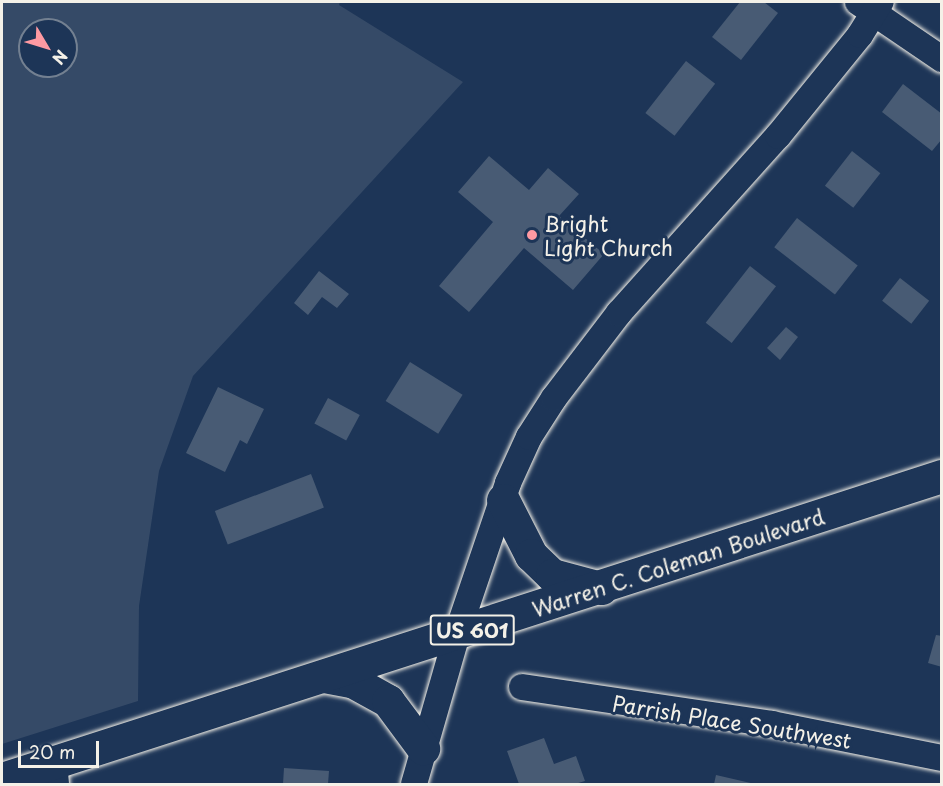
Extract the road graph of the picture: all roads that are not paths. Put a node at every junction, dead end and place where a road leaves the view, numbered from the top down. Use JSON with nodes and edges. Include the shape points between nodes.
{"nodes":[{"id":1,"x":871,"y":5,"type":"edge"},
{"id":2,"x":942,"y":58,"type":"edge"},
{"id":3,"x":942,"y":476,"type":"edge"},
{"id":4,"x":503,"y":500,"type":"junction"},
{"id":5,"x":600,"y":588,"type":"junction"},
{"id":6,"x":457,"y":634,"type":"junction"},
{"id":7,"x":324,"y":676,"type":"junction"},
{"id":8,"x":522,"y":687,"type":"dead end"},
{"id":9,"x":423,"y":748,"type":"junction"},
{"id":10,"x":942,"y":758,"type":"edge"},
{"id":11,"x":55,"y":773,"type":"edge"},
{"id":12,"x":2,"y":778,"type":"edge"},
{"id":13,"x":414,"y":784,"type":"edge"}],
"edges":[{"from":1,"to":2,"type":"street"},
{"from":1,"to":4,"type":"street","via":[[778,136],[619,313],[554,398],[529,438]]},
{"from":3,"to":5,"type":"main road","name":"Warren C. Coleman Boulevard","number":"US 601"},
{"from":4,"to":5,"type":"main road","via":[[531,555],[552,575]]},
{"from":4,"to":6,"type":"street"},
{"from":5,"to":6,"type":"main road","name":"Warren C. Coleman Boulevard","number":"US 601"},
{"from":6,"to":7,"type":"main road","name":"Warren C. Coleman Boulevard","number":"US 601"},
{"from":6,"to":9,"type":"street"},
{"from":7,"to":9,"type":"main road","via":[[354,682],[388,701]]},
{"from":7,"to":11,"type":"main road","name":"Warren C. Coleman Boulevard","number":"US 601"},
{"from":8,"to":10,"type":"street","name":"Parrish Place Southwest","via":[[772,724]]},
{"from":9,"to":13,"type":"street"},
{"from":11,"to":12,"type":"main road","name":"Warren C. Coleman Boulevard","number":"US 601"}]}
